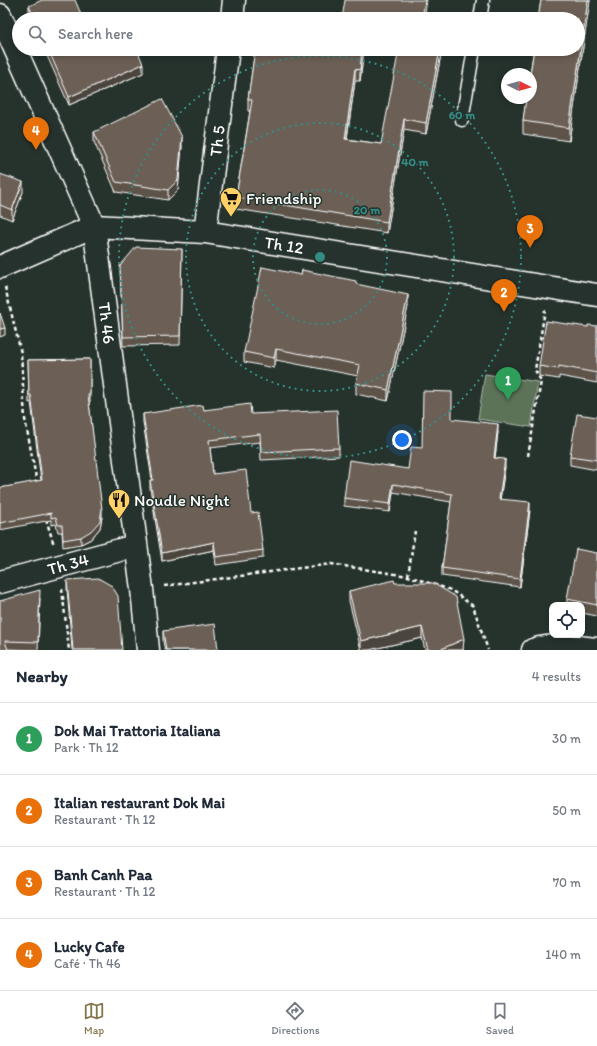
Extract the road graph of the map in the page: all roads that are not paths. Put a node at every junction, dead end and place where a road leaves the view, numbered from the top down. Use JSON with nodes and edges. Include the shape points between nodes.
{"nodes":[{"id":1,"x":234,"y":0,"type":"edge"},
{"id":2,"x":483,"y":0,"type":"edge"},
{"id":3,"x":233,"y":12,"type":"edge"},
{"id":4,"x":481,"y":12,"type":"edge"},
{"id":5,"x":0,"y":15,"type":"edge"},
{"id":6,"x":12,"y":42,"type":"edge"},
{"id":7,"x":18,"y":56,"type":"edge"},
{"id":8,"x":227,"y":56,"type":"edge"},
{"id":9,"x":473,"y":56,"type":"edge"},
{"id":10,"x":462,"y":120,"type":"dead end"},
{"id":11,"x":94,"y":226,"type":"junction"},
{"id":12,"x":205,"y":232,"type":"junction"},
{"id":13,"x":2,"y":276,"type":"edge"},
{"id":14,"x":597,"y":295,"type":"edge"},
{"id":15,"x":135,"y":546,"type":"junction"},
{"id":16,"x":0,"y":582,"type":"edge"},
{"id":17,"x":597,"y":649,"type":"edge"},
{"id":18,"x":148,"y":650,"type":"edge"},
{"id":19,"x":533,"y":650,"type":"edge"}],
"edges":[{"from":1,"to":3,"type":"street"},
{"from":2,"to":4,"type":"lane"},
{"from":5,"to":6,"type":"street","name":"Th 46"},
{"from":7,"to":11,"type":"street","name":"Th 46"},
{"from":8,"to":12,"type":"street","name":"Th 5"},
{"from":9,"to":10,"type":"lane"},
{"from":11,"to":12,"type":"street","name":"Th 12"},
{"from":11,"to":13,"type":"street","name":"Th 12"},
{"from":11,"to":15,"type":"street","name":"Th 46"},
{"from":12,"to":14,"type":"street","name":"Th 12"},
{"from":15,"to":16,"type":"street","name":"Th 34"},
{"from":15,"to":18,"type":"street","name":"Th 46"},
{"from":17,"to":19,"type":"street","via":[[573,646]]}]}
